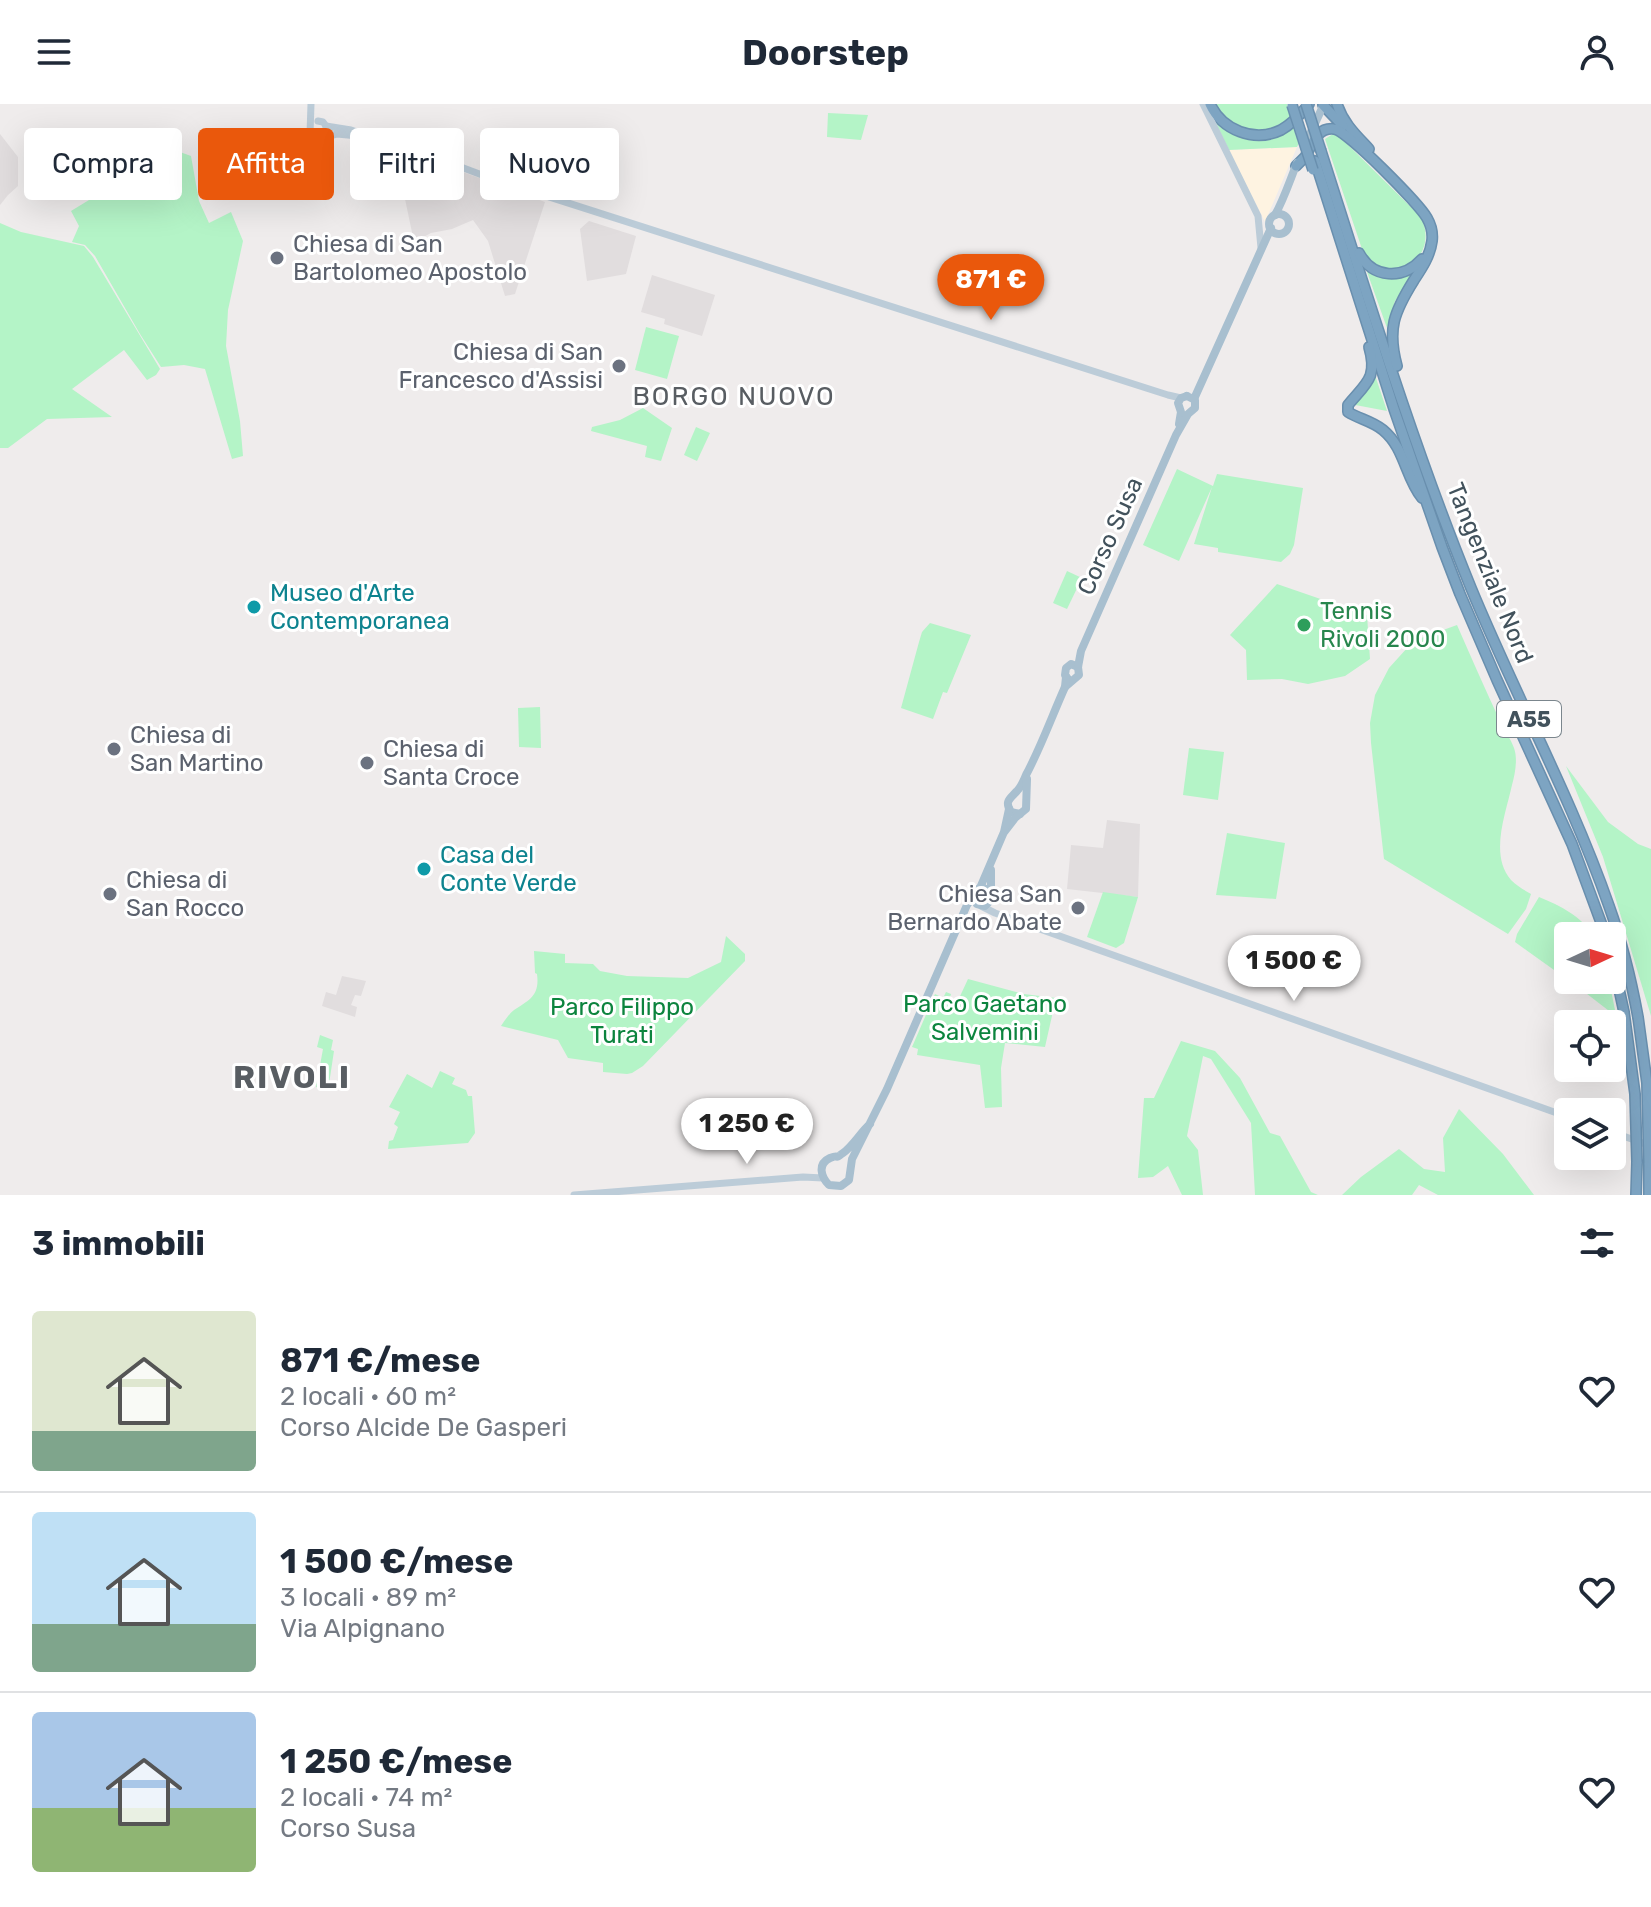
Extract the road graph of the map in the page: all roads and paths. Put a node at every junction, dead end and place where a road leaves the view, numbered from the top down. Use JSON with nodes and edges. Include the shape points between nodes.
{"nodes":[{"id":1,"x":312,"y":104,"type":"edge"},
{"id":2,"x":1203,"y":104,"type":"edge"},
{"id":3,"x":1210,"y":104,"type":"edge"},
{"id":4,"x":1293,"y":104,"type":"edge"},
{"id":5,"x":1308,"y":104,"type":"edge"},
{"id":6,"x":1324,"y":104,"type":"edge"},
{"id":7,"x":1337,"y":104,"type":"edge"},
{"id":8,"x":314,"y":123,"type":"junction"},
{"id":9,"x":326,"y":126,"type":"joint"},
{"id":10,"x":311,"y":128,"type":"edge"},
{"id":11,"x":350,"y":130,"type":"edge"},
{"id":12,"x":1369,"y":157,"type":"junction"},
{"id":13,"x":1296,"y":166,"type":"junction"},
{"id":14,"x":464,"y":168,"type":"edge"},
{"id":15,"x":1398,"y":186,"type":"junction"},
{"id":16,"x":1336,"y":198,"type":"junction"},
{"id":17,"x":1280,"y":215,"type":"junction"},
{"id":18,"x":1274,"y":231,"type":"junction"},
{"id":19,"x":1264,"y":244,"type":"junction"},
{"id":20,"x":1428,"y":254,"type":"junction"},
{"id":21,"x":1351,"y":278,"type":"junction"},
{"id":22,"x":1185,"y":404,"type":"junction"},
{"id":23,"x":1402,"y":408,"type":"junction"},
{"id":24,"x":1426,"y":504,"type":"junction"},
{"id":25,"x":1028,"y":772,"type":"junction"},
{"id":26,"x":1015,"y":794,"type":"junction"},
{"id":27,"x":1025,"y":797,"type":"junction"},
{"id":28,"x":1009,"y":809,"type":"junction"},
{"id":29,"x":1020,"y":814,"type":"junction"},
{"id":30,"x":1004,"y":832,"type":"junction"},
{"id":31,"x":991,"y":865,"type":"junction"},
{"id":32,"x":980,"y":888,"type":"junction"},
{"id":33,"x":990,"y":894,"type":"junction"},
{"id":34,"x":977,"y":903,"type":"junction"},
{"id":35,"x":1009,"y":917,"type":"junction"},
{"id":36,"x":1601,"y":922,"type":"edge"},
{"id":37,"x":1620,"y":994,"type":"edge"},
{"id":38,"x":1554,"y":1112,"type":"edge"},
{"id":39,"x":870,"y":1124,"type":"junction"},
{"id":40,"x":1626,"y":1137,"type":"edge"},
{"id":41,"x":1651,"y":1146,"type":"edge"},
{"id":42,"x":838,"y":1157,"type":"junction"},
{"id":43,"x":1649,"y":1163,"type":"edge"},
{"id":44,"x":850,"y":1166,"type":"junction"},
{"id":45,"x":822,"y":1173,"type":"junction"},
{"id":46,"x":832,"y":1191,"type":"edge"},
{"id":47,"x":574,"y":1195,"type":"edge"},
{"id":48,"x":1636,"y":1195,"type":"edge"},
{"id":49,"x":1649,"y":1195,"type":"edge"}],
"edges":[{"from":1,"to":8,"type":"street"},
{"from":2,"to":19,"type":"street","via":[[1258,216]]},
{"from":3,"to":5,"type":"highway","via":[[1224,123],[1256,135],[1281,129]]},
{"from":4,"to":21,"type":"highway","name":"Tangenziale Nord","number":"A55","bridge":true},
{"from":5,"to":16,"type":"highway","name":"Tangenziale Nord","number":"A55","bridge":true},
{"from":6,"to":12,"type":"highway"},
{"from":6,"to":13,"type":"main road"},
{"from":7,"to":15,"type":"highway","via":[[1351,130]]},
{"from":8,"to":9,"type":"street"},
{"from":8,"to":10,"type":"street"},
{"from":9,"to":11,"type":"street"},
{"from":12,"to":13,"type":"highway","via":[[1333,129],[1315,137]]},
{"from":12,"to":15,"type":"highway"},
{"from":13,"to":17,"type":"main road"},
{"from":14,"to":22,"type":"street"},
{"from":15,"to":20,"type":"highway","via":[[1429,222]]},
{"from":16,"to":20,"type":"highway","via":[[1358,252],[1373,270],[1404,272]]},
{"from":16,"to":23,"type":"highway","name":"Tangenziale Nord","number":"A55"},
{"from":17,"to":18,"type":"main road","via":[[1271,219]]},
{"from":17,"to":18,"type":"main road","via":[[1288,220],[1288,228]]},
{"from":18,"to":19,"type":"main road","name":"Corso Susa"},
{"from":19,"to":22,"type":"main road","name":"Corso Susa","via":[[1204,376]]},
{"from":20,"to":23,"type":"highway","via":[[1397,308],[1392,329]]},
{"from":21,"to":23,"type":"highway","name":"Tangenziale Nord","number":"A55"},
{"from":21,"to":24,"type":"highway","via":[[1371,368],[1368,383],[1348,412],[1390,437]]},
{"from":22,"to":25,"type":"main road","name":"Corso Susa","via":[[1074,666],[1079,675],[1069,678]]},
{"from":23,"to":24,"type":"highway","name":"Tangenziale Nord","number":"A55","via":[[1399,422]]},
{"from":23,"to":43,"type":"highway","name":"Tangenziale Nord","number":"A55","bridge":true,"via":[[1471,588],[1596,869],[1624,951],[1647,1083]]},
{"from":24,"to":36,"type":"highway","name":"Tangenziale Nord","number":"A55"},
{"from":25,"to":26,"type":"main road"},
{"from":25,"to":27,"type":"main road"},
{"from":26,"to":27,"type":"main road"},
{"from":26,"to":28,"type":"main road","via":[[1009,798]]},
{"from":27,"to":29,"type":"main road","via":[[1027,806]]},
{"from":28,"to":29,"type":"main road"},
{"from":28,"to":30,"type":"main road"},
{"from":29,"to":30,"type":"main road"},
{"from":30,"to":31,"type":"main road"},
{"from":31,"to":32,"type":"main road"},
{"from":31,"to":33,"type":"main road"},
{"from":32,"to":33,"type":"main road"},
{"from":32,"to":34,"type":"main road","via":[[974,892]]},
{"from":33,"to":34,"type":"main road","via":[[988,904]]},
{"from":33,"to":35,"type":"street"},
{"from":34,"to":35,"type":"street"},
{"from":34,"to":39,"type":"main road","via":[[967,905]]},
{"from":35,"to":38,"type":"street"},
{"from":37,"to":48,"type":"highway","bridge":true,"via":[[1635,1094]]},
{"from":39,"to":42,"type":"main road"},
{"from":39,"to":44,"type":"main road"},
{"from":40,"to":41,"type":"street"},
{"from":42,"to":44,"type":"main road"},
{"from":42,"to":45,"type":"main road","via":[[827,1160]]},
{"from":43,"to":49,"type":"highway","name":"Tangenziale Nord","number":"A55"},
{"from":44,"to":46,"type":"main road","via":[[849,1180]]},
{"from":45,"to":46,"type":"main road"},
{"from":45,"to":47,"type":"street"}]}
